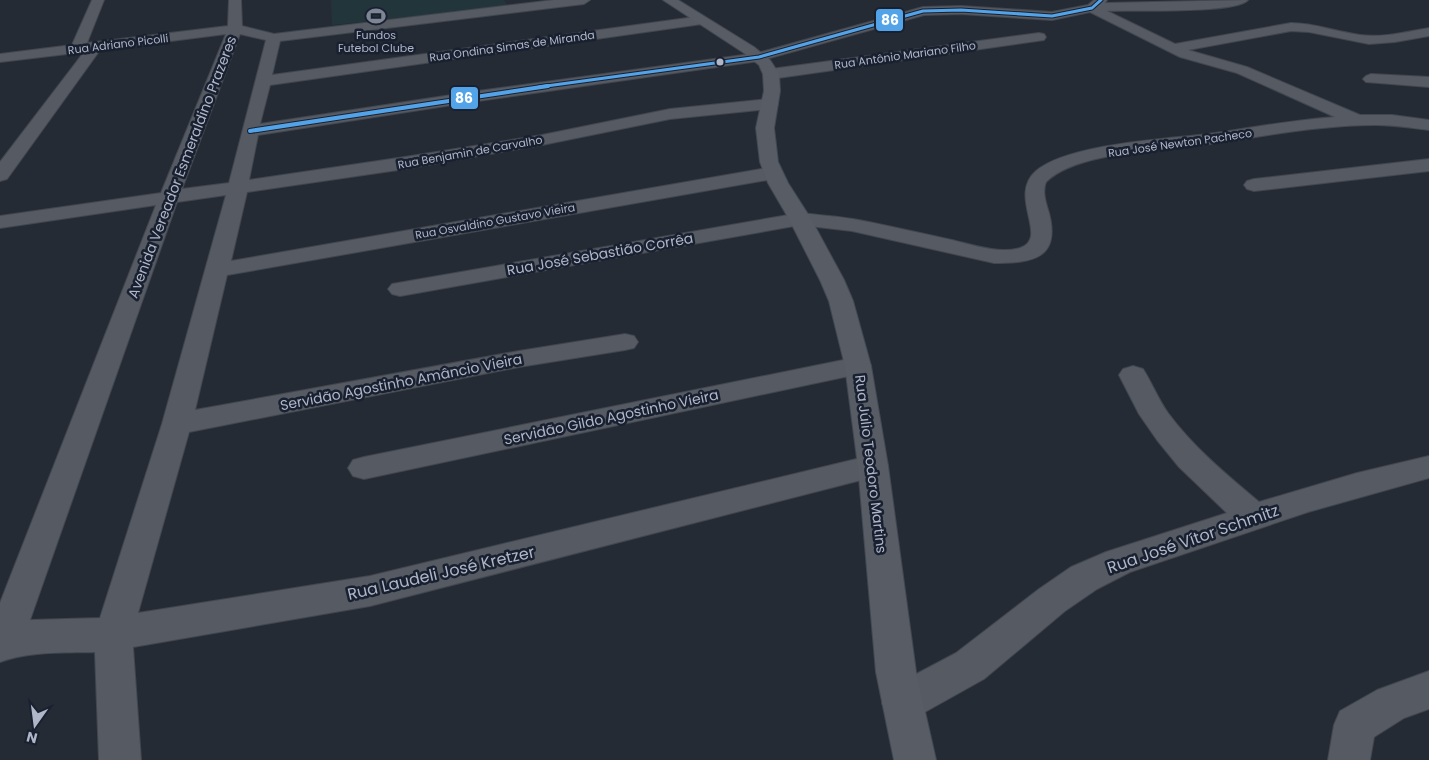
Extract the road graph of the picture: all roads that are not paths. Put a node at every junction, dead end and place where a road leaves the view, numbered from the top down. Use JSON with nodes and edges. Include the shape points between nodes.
{"nodes":[{"id":1,"x":98,"y":0,"type":"edge"},
{"id":2,"x":235,"y":0,"type":"edge"},
{"id":3,"x":584,"y":0,"type":"edge"},
{"id":4,"x":670,"y":0,"type":"edge"},
{"id":5,"x":1242,"y":0,"type":"edge"},
{"id":6,"x":1097,"y":4,"type":"edge"},
{"id":7,"x":702,"y":20,"type":"junction"},
{"id":8,"x":236,"y":29,"type":"junction"},
{"id":9,"x":1429,"y":32,"type":"edge"},
{"id":10,"x":1039,"y":36,"type":"dead end"},
{"id":11,"x":274,"y":38,"type":"junction"},
{"id":12,"x":96,"y":46,"type":"junction"},
{"id":13,"x":77,"y":48,"type":"junction"},
{"id":14,"x":1173,"y":48,"type":"junction"},
{"id":15,"x":456,"y":54,"type":"junction"},
{"id":16,"x":0,"y":58,"type":"edge"},
{"id":17,"x":765,"y":66,"type":"junction"},
{"id":18,"x":1371,"y":79,"type":"dead end"},
{"id":19,"x":263,"y":81,"type":"junction"},
{"id":20,"x":1429,"y":82,"type":"edge"},
{"id":21,"x":478,"y":96,"type":"junction"},
{"id":22,"x":770,"y":104,"type":"junction"},
{"id":23,"x":1358,"y":120,"type":"junction"},
{"id":24,"x":1408,"y":122,"type":"junction"},
{"id":25,"x":1429,"y":125,"type":"edge"},
{"id":26,"x":250,"y":131,"type":"junction"},
{"id":27,"x":1429,"y":132,"type":"edge"},
{"id":28,"x":1429,"y":165,"type":"edge"},
{"id":29,"x":773,"y":173,"type":"junction"},
{"id":30,"x":0,"y":175,"type":"edge"},
{"id":31,"x":1254,"y":185,"type":"dead end"},
{"id":32,"x":237,"y":189,"type":"junction"},
{"id":33,"x":169,"y":199,"type":"junction"},
{"id":34,"x":800,"y":219,"type":"junction"},
{"id":35,"x":0,"y":222,"type":"edge"},
{"id":36,"x":217,"y":270,"type":"junction"},
{"id":37,"x":400,"y":289,"type":"dead end"},
{"id":38,"x":625,"y":342,"type":"dead end"},
{"id":39,"x":858,"y":366,"type":"junction"},
{"id":40,"x":1133,"y":375,"type":"dead end"},
{"id":41,"x":177,"y":424,"type":"junction"},
{"id":42,"x":873,"y":466,"type":"junction"},
{"id":43,"x":1429,"y":467,"type":"edge"},
{"id":44,"x":364,"y":468,"type":"dead end"},
{"id":45,"x":1254,"y":517,"type":"junction"},
{"id":46,"x":113,"y":634,"type":"junction"},
{"id":47,"x":0,"y":642,"type":"edge"},
{"id":48,"x":1429,"y":690,"type":"edge"},
{"id":49,"x":902,"y":703,"type":"junction"},
{"id":50,"x":120,"y":760,"type":"edge"},
{"id":51,"x":915,"y":760,"type":"edge"},
{"id":52,"x":1349,"y":760,"type":"edge"}],
"edges":[{"from":1,"to":13,"type":"street"},
{"from":2,"to":8,"type":"street"},
{"from":3,"to":11,"type":"street"},
{"from":4,"to":7,"type":"main road"},
{"from":5,"to":6,"type":"street","via":[[1204,6]]},
{"from":6,"to":14,"type":"street"},
{"from":6,"to":17,"type":"street","via":[[1052,16],[923,11]]},
{"from":7,"to":15,"type":"street","name":"Rua Ondina Simas de Miranda"},
{"from":7,"to":17,"type":"main road","via":[[750,50]]},
{"from":8,"to":11,"type":"street","name":"Avenida Vereador Esmeraldino Prazeres"},
{"from":8,"to":12,"type":"street","name":"Rua Adriano Picolli"},
{"from":8,"to":33,"type":"street","name":"Avenida Vereador Esmeraldino Prazeres"},
{"from":9,"to":14,"type":"street","via":[[1368,40],[1291,27]]},
{"from":10,"to":17,"type":"street","name":"Rua Antônio Mariano Filho"},
{"from":11,"to":19,"type":"street"},
{"from":12,"to":13,"type":"street","name":"Rua Adriano Picolli"},
{"from":12,"to":30,"type":"street"},
{"from":13,"to":16,"type":"street","name":"Rua Adriano Picolli"},
{"from":14,"to":23,"type":"street","via":[[1242,70]]},
{"from":15,"to":19,"type":"street","name":"Rua Ondina Simas de Miranda"},
{"from":15,"to":21,"type":"street"},
{"from":17,"to":21,"type":"street"},
{"from":17,"to":22,"type":"main road","name":"Rua Júlio Teodoro Martins","via":[[772,91]]},
{"from":18,"to":20,"type":"street"},
{"from":19,"to":26,"type":"street"},
{"from":21,"to":26,"type":"street"},
{"from":22,"to":29,"type":"main road","name":"Rua Júlio Teodoro Martins","via":[[765,128]]},
{"from":22,"to":32,"type":"street","name":"Rua Benjamin de Carvalho","via":[[670,114],[507,146]]},
{"from":23,"to":24,"type":"street","name":"Rua José Newton Pacheco"},
{"from":23,"to":34,"type":"street","name":"Rua José Newton Pacheco","via":[[1128,148],[1058,166],[1040,177],[1035,185],[1042,235],[1040,243],[1035,249],[1008,256],[994,256],[852,225]]},
{"from":24,"to":25,"type":"street","name":"Rua José Newton Pacheco"},
{"from":24,"to":27,"type":"street"},
{"from":26,"to":32,"type":"street"},
{"from":28,"to":31,"type":"street"},
{"from":29,"to":34,"type":"main road","name":"Rua Júlio Teodoro Martins"},
{"from":29,"to":36,"type":"street","name":"Rua Osvaldino Gustavo Vieira"},
{"from":32,"to":33,"type":"street","name":"Rua Benjamin de Carvalho"},
{"from":32,"to":36,"type":"street"},
{"from":33,"to":35,"type":"street","name":"Rua Benjamin de Carvalho"},
{"from":33,"to":47,"type":"street","name":"Avenida Vereador Esmeraldino Prazeres","via":[[15,612]]},
{"from":34,"to":37,"type":"street","name":"Rua José Sebastião Corrêa"},
{"from":34,"to":39,"type":"main road","name":"Rua Júlio Teodoro Martins","via":[[841,301]]},
{"from":36,"to":41,"type":"street"},
{"from":38,"to":41,"type":"street","name":"Servidão Agostinho Amâncio Vieira"},
{"from":39,"to":42,"type":"main road","name":"Rua Júlio Teodoro Martins"},
{"from":39,"to":44,"type":"street","name":"Servidão Gildo Agostinho Vieira"},
{"from":40,"to":45,"type":"street","via":[[1169,435]]},
{"from":41,"to":46,"type":"street"},
{"from":42,"to":46,"type":"street","name":"Rua Laudeli José Kretzer","via":[[370,591]]},
{"from":42,"to":49,"type":"main road","name":"Rua Júlio Teodoro Martins"},
{"from":43,"to":45,"type":"street","name":"Rua José Vítor Schmitz"},
{"from":45,"to":49,"type":"street","name":"Rua José Vítor Schmitz","via":[[1144,553],[1084,578],[970,666]]},
{"from":46,"to":47,"type":"street","name":"Rua Laudeli José Kretzer","via":[[33,637]]},
{"from":46,"to":50,"type":"street"},
{"from":48,"to":52,"type":"street","via":[[1391,704],[1355,725]]},
{"from":49,"to":51,"type":"main road","name":"Rua Júlio Teodoro Martins"}]}
